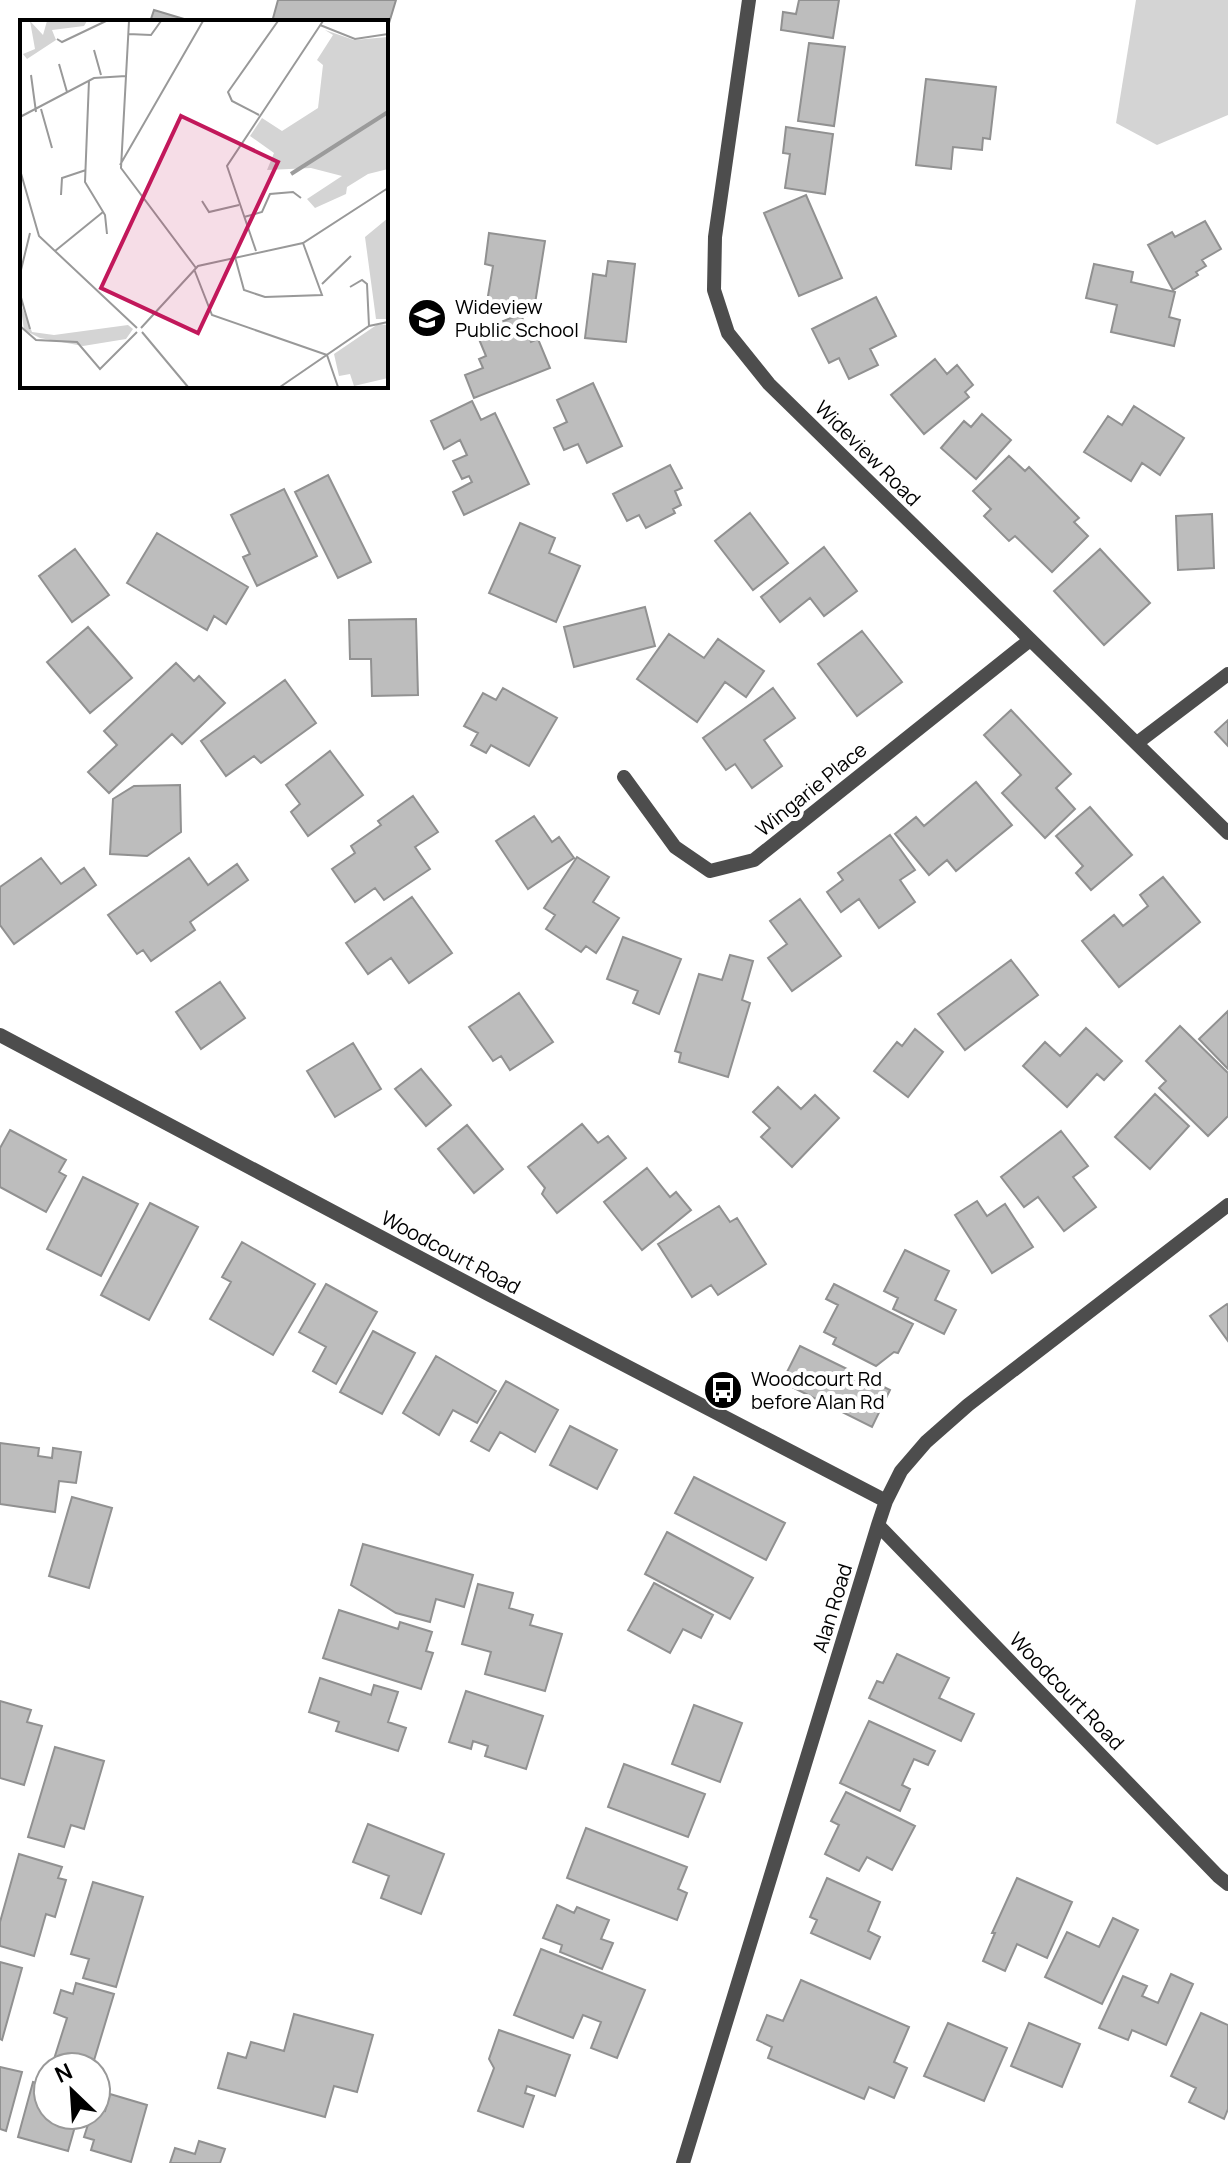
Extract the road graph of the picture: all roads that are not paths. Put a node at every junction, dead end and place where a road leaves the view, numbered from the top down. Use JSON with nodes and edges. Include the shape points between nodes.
{"nodes":[{"id":1,"x":749,"y":0,"type":"edge"},
{"id":2,"x":1030,"y":640,"type":"junction"},
{"id":3,"x":1228,"y":674,"type":"edge"},
{"id":4,"x":1137,"y":743,"type":"junction"},
{"id":5,"x":624,"y":777,"type":"dead end"},
{"id":6,"x":1228,"y":833,"type":"edge"},
{"id":7,"x":0,"y":1035,"type":"edge"},
{"id":8,"x":1228,"y":1205,"type":"edge"},
{"id":9,"x":886,"y":1501,"type":"junction"},
{"id":10,"x":878,"y":1525,"type":"junction"},
{"id":11,"x":1228,"y":1884,"type":"edge"},
{"id":12,"x":683,"y":2163,"type":"edge"}],
"edges":[{"from":1,"to":2,"type":"street","name":"Wideview Road","via":[[715,237],[714,290],[728,333],[769,384]]},
{"from":2,"to":4,"type":"street","name":"Wideview Road"},
{"from":2,"to":5,"type":"street","name":"Wingarie Place","via":[[754,860],[710,871],[675,847]]},
{"from":3,"to":4,"type":"street"},
{"from":4,"to":6,"type":"street","name":"Wideview Road"},
{"from":7,"to":9,"type":"street","name":"Woodcourt Road"},
{"from":8,"to":9,"type":"street","name":"Alan Road","via":[[968,1405],[909,1461]]},
{"from":9,"to":10,"type":"street","name":"Alan Road"},
{"from":10,"to":11,"type":"street","name":"Woodcourt Road"},
{"from":10,"to":12,"type":"street","name":"Alan Road"}]}
